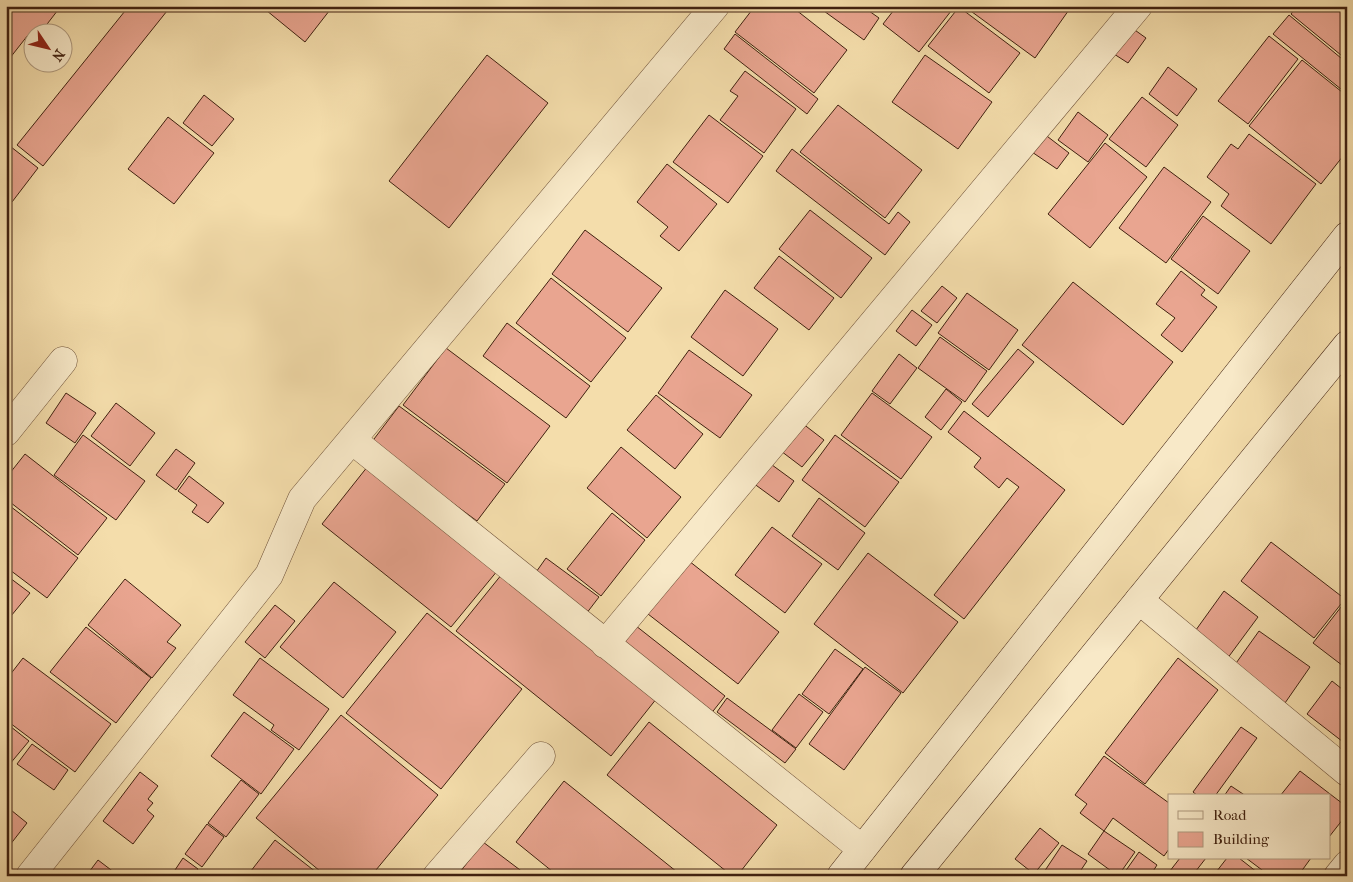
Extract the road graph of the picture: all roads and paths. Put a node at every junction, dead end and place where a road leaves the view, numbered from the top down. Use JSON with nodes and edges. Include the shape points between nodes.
{"nodes":[{"id":1,"x":714,"y":6,"type":"edge"},
{"id":2,"x":1138,"y":6,"type":"edge"},
{"id":3,"x":1347,"y":236,"type":"edge"},
{"id":4,"x":1347,"y":345,"type":"edge"},
{"id":5,"x":63,"y":361,"type":"dead end"},
{"id":6,"x":6,"y":432,"type":"edge"},
{"id":7,"x":352,"y":440,"type":"junction"},
{"id":8,"x":1139,"y":600,"type":"junction"},
{"id":9,"x":605,"y":644,"type":"junction"},
{"id":10,"x":541,"y":756,"type":"dead end"},
{"id":11,"x":1347,"y":772,"type":"edge"},
{"id":12,"x":862,"y":849,"type":"junction"},
{"id":13,"x":1347,"y":865,"type":"edge"},
{"id":14,"x":30,"y":876,"type":"edge"},
{"id":15,"x":437,"y":876,"type":"edge"},
{"id":16,"x":840,"y":876,"type":"edge"},
{"id":17,"x":914,"y":876,"type":"edge"},
{"id":18,"x":1338,"y":876,"type":"edge"}],
"edges":[{"from":1,"to":7,"type":"street"},
{"from":2,"to":9,"type":"street"},
{"from":3,"to":12,"type":"street"},
{"from":4,"to":8,"type":"street"},
{"from":5,"to":6,"type":"street"},
{"from":7,"to":9,"type":"street"},
{"from":7,"to":14,"type":"street","via":[[302,499],[270,574]]},
{"from":8,"to":11,"type":"street"},
{"from":8,"to":17,"type":"street"},
{"from":9,"to":12,"type":"street"},
{"from":10,"to":15,"type":"street"},
{"from":12,"to":16,"type":"street"},
{"from":13,"to":18,"type":"street"}]}
